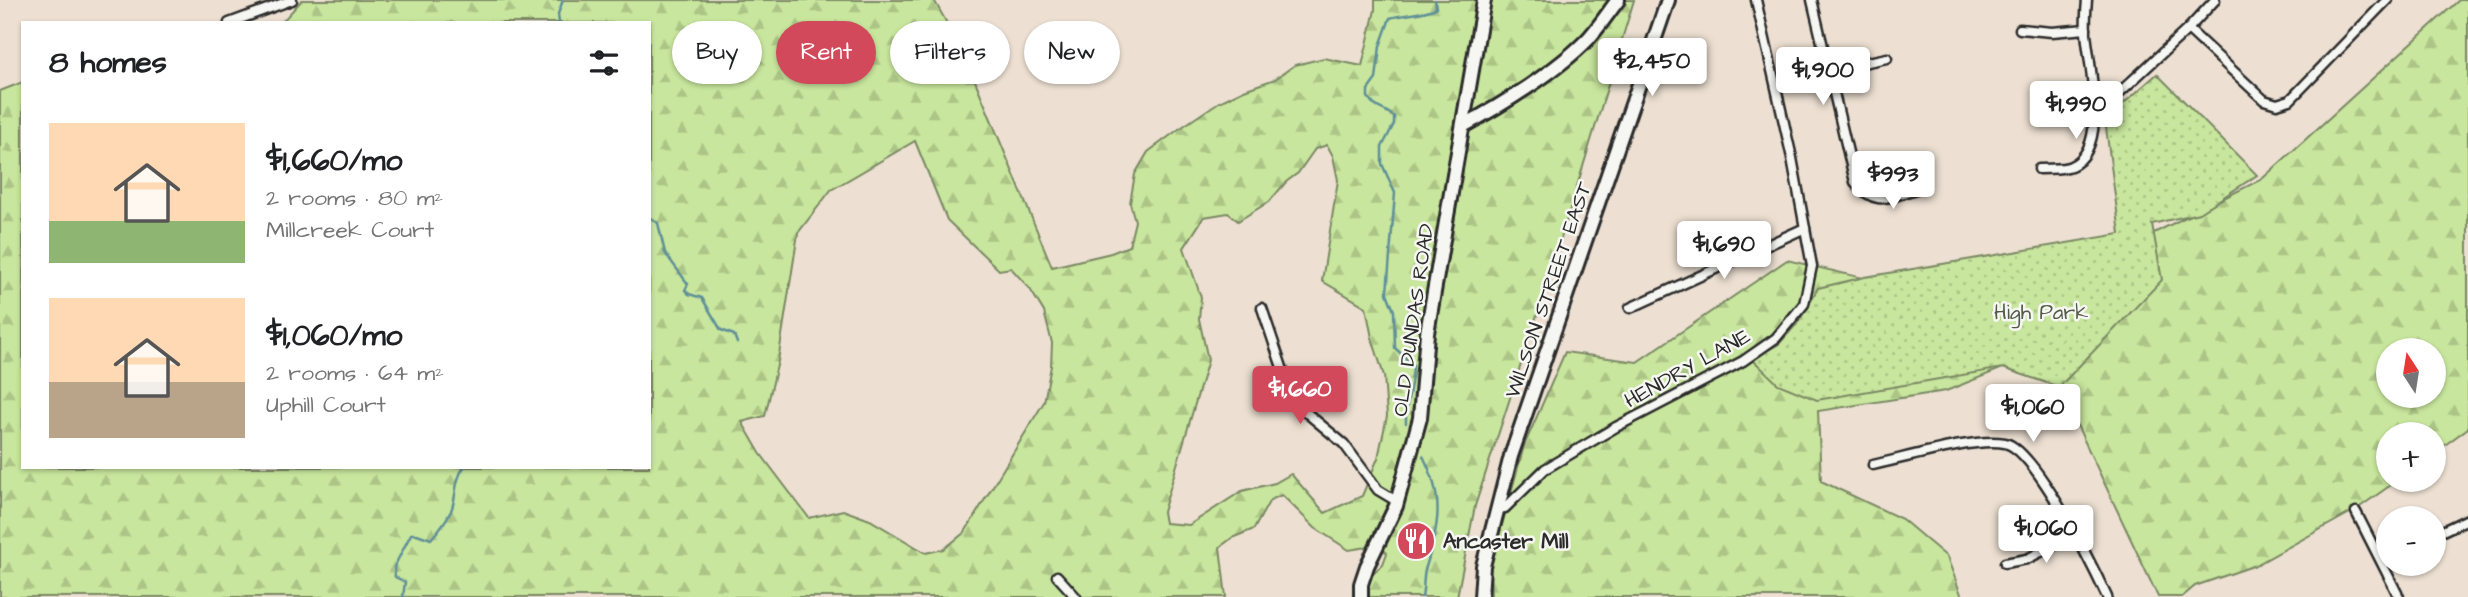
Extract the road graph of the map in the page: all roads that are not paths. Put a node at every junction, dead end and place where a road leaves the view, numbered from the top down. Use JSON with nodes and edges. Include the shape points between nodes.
{"nodes":[{"id":1,"x":292,"y":0,"type":"edge"},
{"id":2,"x":1485,"y":0,"type":"edge"},
{"id":3,"x":1618,"y":0,"type":"edge"},
{"id":4,"x":1668,"y":0,"type":"edge"},
{"id":5,"x":1756,"y":0,"type":"edge"},
{"id":6,"x":1812,"y":0,"type":"edge"},
{"id":7,"x":2087,"y":0,"type":"edge"},
{"id":8,"x":2215,"y":0,"type":"edge"},
{"id":9,"x":2387,"y":0,"type":"edge"},
{"id":10,"x":234,"y":21,"type":"edge"},
{"id":11,"x":2020,"y":29,"type":"dead end"},
{"id":12,"x":2188,"y":29,"type":"junction"},
{"id":13,"x":2086,"y":30,"type":"junction"},
{"id":14,"x":1887,"y":58,"type":"dead end"},
{"id":15,"x":1829,"y":70,"type":"junction"},
{"id":16,"x":2094,"y":97,"type":"junction"},
{"id":17,"x":1463,"y":126,"type":"junction"},
{"id":18,"x":2039,"y":169,"type":"dead end"},
{"id":19,"x":1916,"y":188,"type":"dead end"},
{"id":20,"x":1805,"y":228,"type":"junction"},
{"id":21,"x":1262,"y":308,"type":"dead end"},
{"id":22,"x":1630,"y":308,"type":"dead end"},
{"id":23,"x":1873,"y":465,"type":"dead end"},
{"id":24,"x":1398,"y":502,"type":"junction"},
{"id":25,"x":1496,"y":509,"type":"junction"},
{"id":26,"x":2356,"y":512,"type":"dead end"},
{"id":27,"x":2468,"y":519,"type":"edge"},
{"id":28,"x":2446,"y":529,"type":"edge"},
{"id":29,"x":2076,"y":534,"type":"junction"},
{"id":30,"x":2376,"y":545,"type":"edge"},
{"id":31,"x":2005,"y":563,"type":"dead end"},
{"id":32,"x":1057,"y":576,"type":"dead end"},
{"id":33,"x":2391,"y":576,"type":"edge"},
{"id":34,"x":1076,"y":597,"type":"edge"},
{"id":35,"x":1361,"y":597,"type":"edge"},
{"id":36,"x":1481,"y":597,"type":"edge"},
{"id":37,"x":2107,"y":597,"type":"edge"},
{"id":38,"x":2399,"y":597,"type":"edge"}],
"edges":[{"from":1,"to":10,"type":"street"},
{"from":2,"to":17,"type":"street","name":"OLD DUNDAS ROAD"},
{"from":3,"to":17,"type":"street","via":[[1587,39],[1550,71]]},
{"from":4,"to":25,"type":"street","name":"WILSON STREET EAST"},
{"from":5,"to":20,"type":"street","name":"HENDRY LANE"},
{"from":6,"to":15,"type":"street"},
{"from":7,"to":13,"type":"street"},
{"from":8,"to":12,"type":"street"},
{"from":9,"to":12,"type":"street","via":[[2290,100],[2277,104],[2264,100]]},
{"from":11,"to":13,"type":"street"},
{"from":12,"to":16,"type":"street","via":[[2120,92]]},
{"from":13,"to":16,"type":"street"},
{"from":14,"to":15,"type":"street"},
{"from":15,"to":19,"type":"street","via":[[1855,182],[1868,197],[1889,197]]},
{"from":16,"to":18,"type":"street","via":[[2094,124],[2084,156],[2071,167]]},
{"from":17,"to":24,"type":"street","name":"OLD DUNDAS ROAD","via":[[1427,333],[1420,418]]},
{"from":20,"to":22,"type":"street"},
{"from":20,"to":25,"type":"street","name":"HENDRY LANE","via":[[1812,266],[1809,288],[1804,304],[1776,338],[1545,469],[1505,508]]},
{"from":21,"to":24,"type":"street","via":[[1292,397],[1344,444],[1378,490]]},
{"from":23,"to":29,"type":"street","via":[[1984,442],[2007,443],[2024,456]]},
{"from":24,"to":35,"type":"street","name":"OLD DUNDAS ROAD","via":[[1367,566]]},
{"from":25,"to":36,"type":"street","name":"WILSON STREET EAST"},
{"from":26,"to":30,"type":"street"},
{"from":27,"to":28,"type":"street"},
{"from":29,"to":31,"type":"street","via":[[2027,559]]},
{"from":29,"to":37,"type":"street"},
{"from":32,"to":34,"type":"street"},
{"from":33,"to":38,"type":"street"}]}
